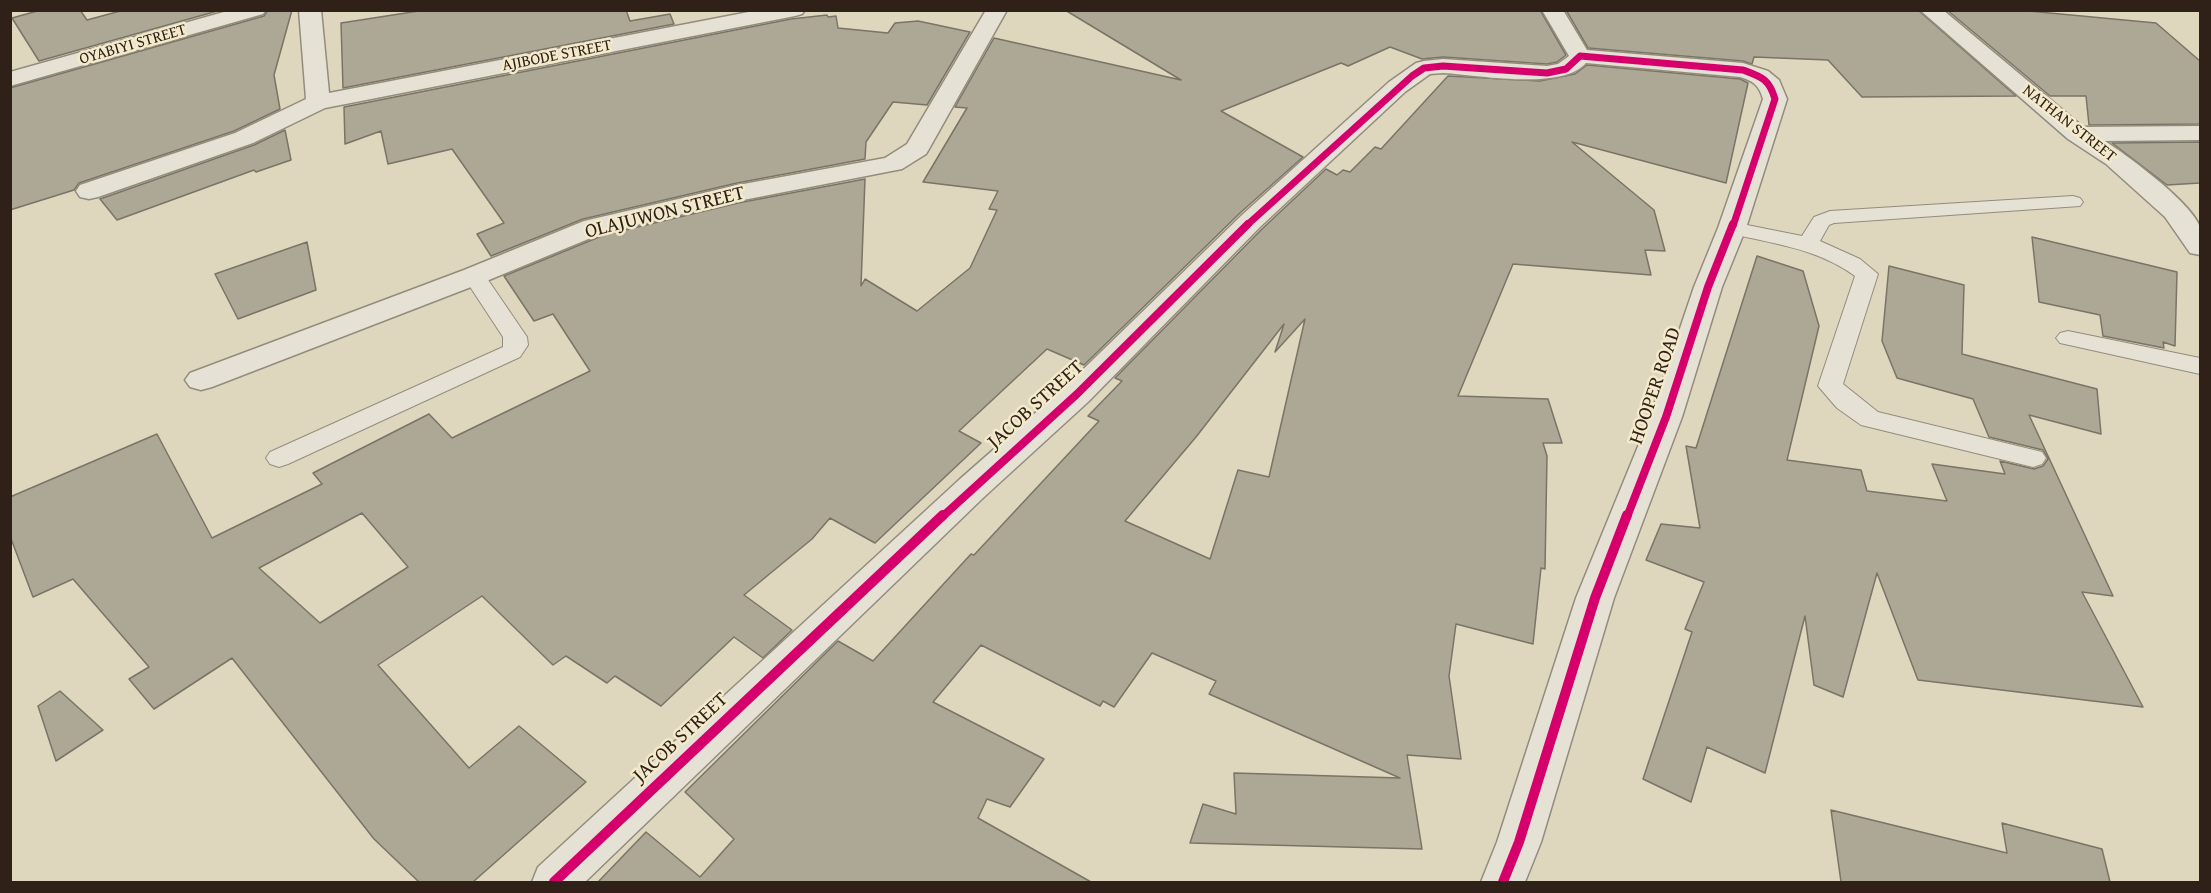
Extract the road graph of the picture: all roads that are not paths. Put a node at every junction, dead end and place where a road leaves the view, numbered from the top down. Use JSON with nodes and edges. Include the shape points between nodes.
{"nodes":[{"id":1,"x":256,"y":10,"type":"edge"},
{"id":2,"x":310,"y":10,"type":"edge"},
{"id":3,"x":795,"y":10,"type":"edge"},
{"id":4,"x":997,"y":10,"type":"edge"},
{"id":5,"x":1552,"y":10,"type":"edge"},
{"id":6,"x":1929,"y":10,"type":"edge"},
{"id":7,"x":1580,"y":56,"type":"junction"},
{"id":8,"x":10,"y":79,"type":"edge"},
{"id":9,"x":318,"y":102,"type":"junction"},
{"id":10,"x":2200,"y":133,"type":"edge"},
{"id":11,"x":2078,"y":134,"type":"junction"},
{"id":12,"x":89,"y":191,"type":"dead end"},
{"id":13,"x":2073,"y":202,"type":"dead end"},
{"id":14,"x":1732,"y":228,"type":"junction"},
{"id":15,"x":1808,"y":243,"type":"junction"},
{"id":16,"x":2200,"y":247,"type":"edge"},
{"id":17,"x":474,"y":276,"type":"junction"},
{"id":18,"x":2068,"y":338,"type":"dead end"},
{"id":19,"x":2200,"y":366,"type":"edge"},
{"id":20,"x":201,"y":380,"type":"dead end"},
{"id":21,"x":279,"y":458,"type":"dead end"},
{"id":22,"x":2033,"y":458,"type":"dead end"},
{"id":23,"x":554,"y":882,"type":"edge"},
{"id":24,"x":1503,"y":882,"type":"edge"}],
"edges":[{"from":1,"to":8,"type":"street","name":"OYABIYI STREET"},
{"from":2,"to":9,"type":"street"},
{"from":3,"to":9,"type":"street","name":"AJIBODE STREET"},
{"from":4,"to":17,"type":"street","name":"OLAJUWON STREET","via":[[917,149],[893,164],[738,193],[594,227]]},
{"from":5,"to":7,"type":"street"},
{"from":6,"to":11,"type":"street","name":"NATHAN STREET"},
{"from":7,"to":14,"type":"street","name":"HOOPER ROAD","via":[[1743,70],[1760,76],[1770,85],[1775,99]]},
{"from":7,"to":23,"type":"street","name":"JACOB STREET","via":[[1563,71],[1547,73],[1424,68],[1397,87],[1251,221],[1077,394],[963,496]]},
{"from":9,"to":12,"type":"street","name":"AJIBODE STREET","via":[[244,138]]},
{"from":10,"to":11,"type":"street"},
{"from":11,"to":16,"type":"street","name":"NATHAN STREET","via":[[2115,159],[2175,211]]},
{"from":13,"to":15,"type":"lane","via":[[1830,217],[1821,221]]},
{"from":14,"to":15,"type":"lane"},
{"from":14,"to":24,"type":"street","name":"HOOPER ROAD","via":[[1708,287],[1666,417],[1595,598]]},
{"from":15,"to":22,"type":"lane","via":[[1853,263],[1867,274],[1830,386],[1846,402],[1870,419]]},
{"from":17,"to":20,"type":"street","name":"OLAJUWON STREET"},
{"from":17,"to":21,"type":"lane","via":[[515,337],[512,352]]},
{"from":18,"to":19,"type":"lane"}]}
